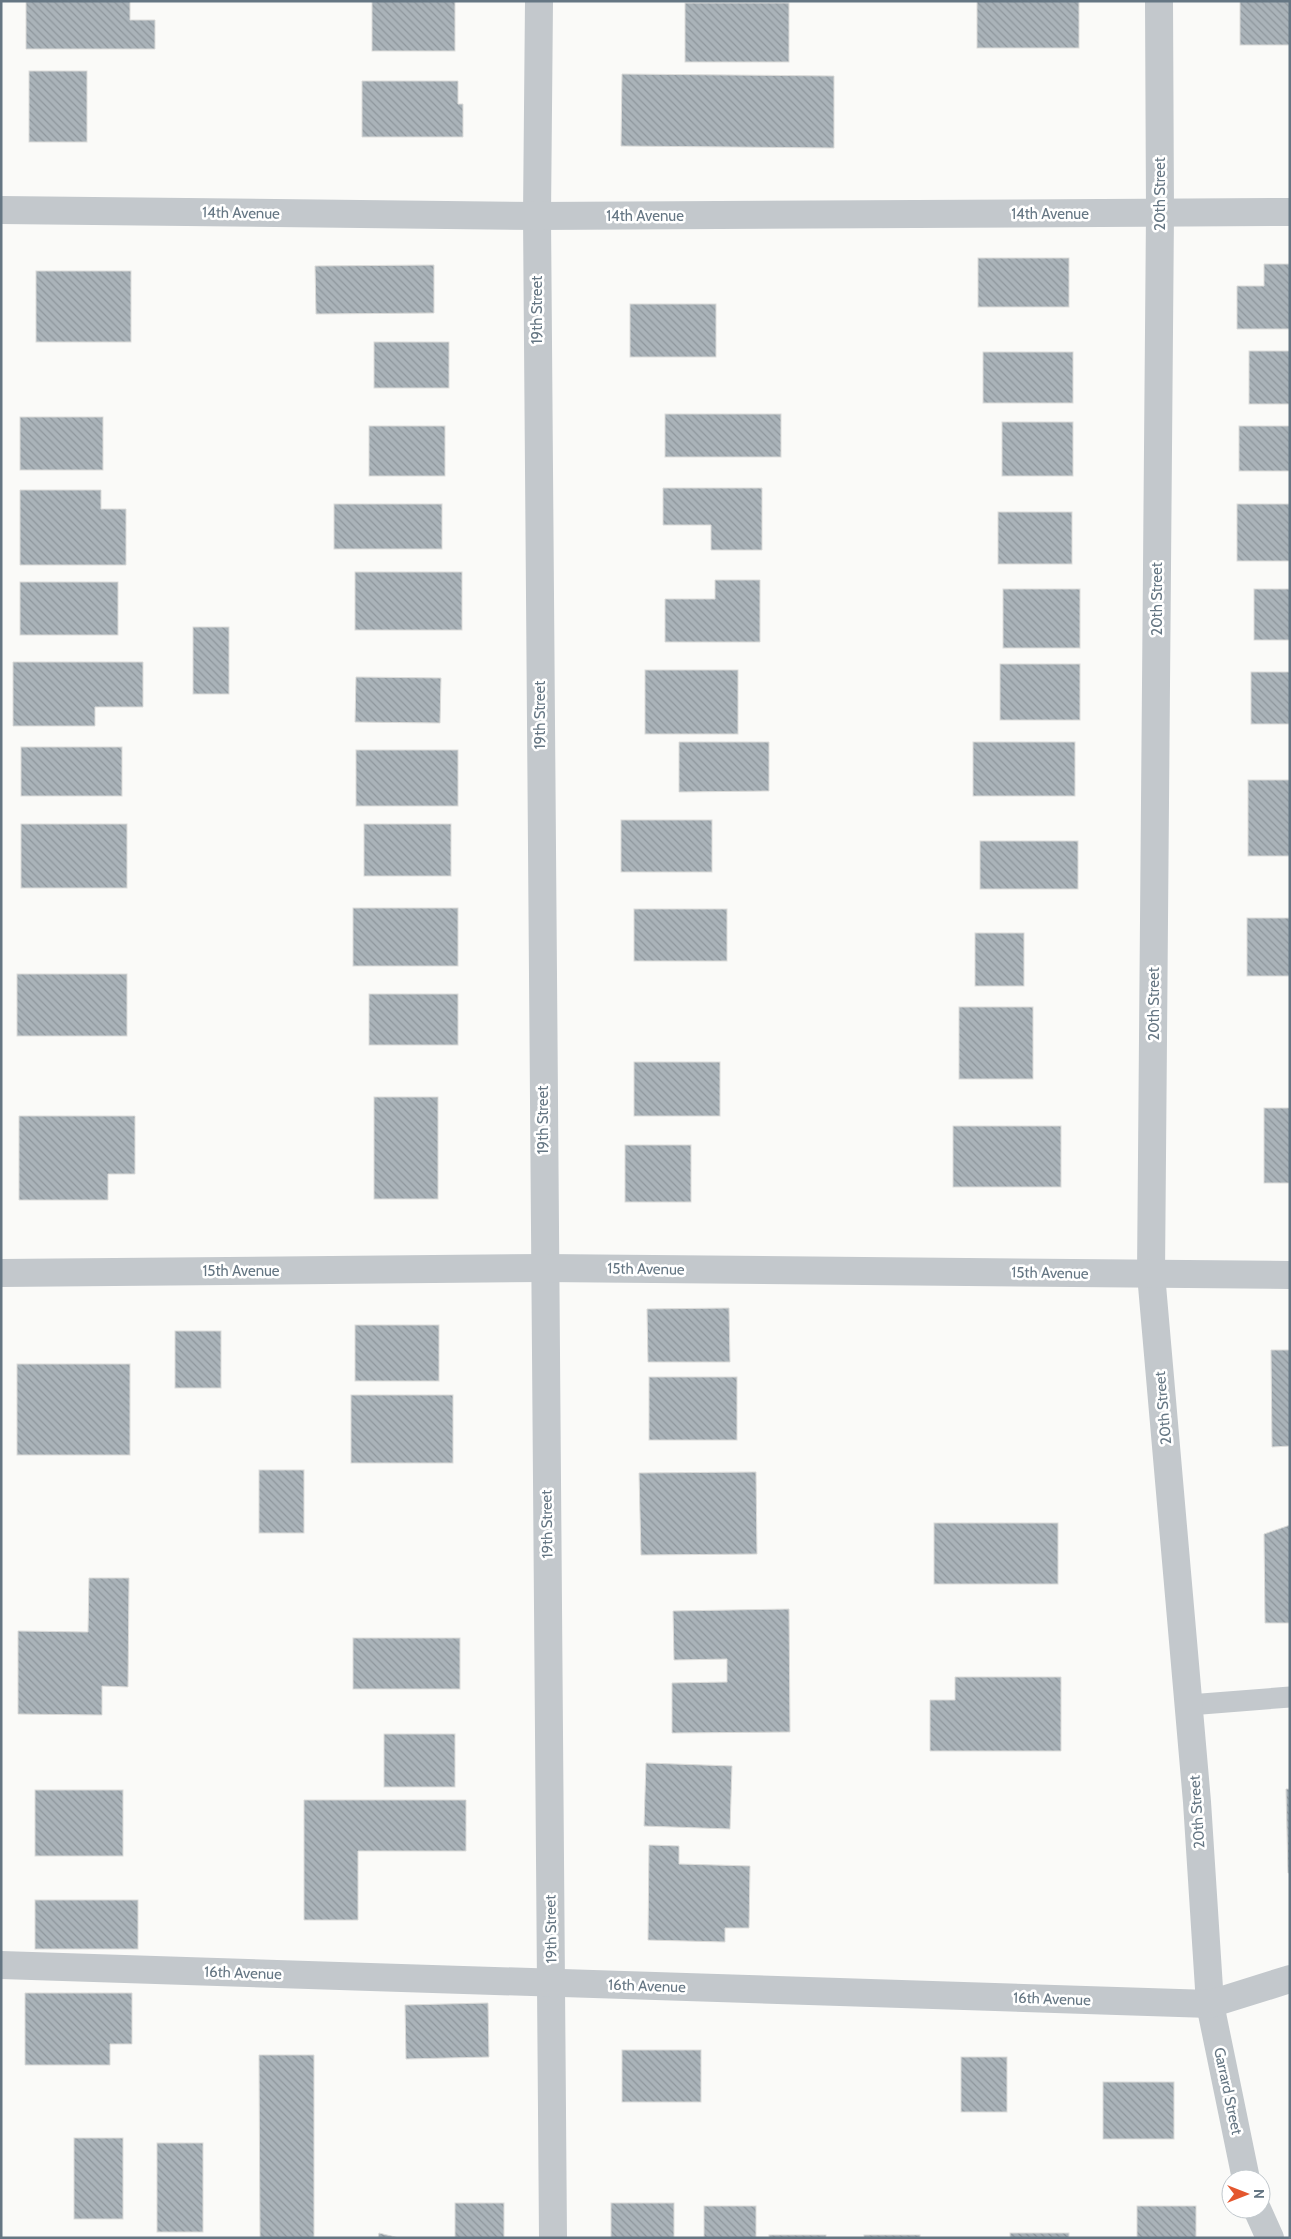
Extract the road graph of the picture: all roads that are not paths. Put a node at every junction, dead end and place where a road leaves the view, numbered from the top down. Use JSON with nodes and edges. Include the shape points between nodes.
{"nodes":[{"id":1,"x":539,"y":1,"type":"edge"},
{"id":2,"x":1160,"y":1,"type":"edge"},
{"id":3,"x":1,"y":210,"type":"edge"},
{"id":4,"x":1290,"y":212,"type":"edge"},
{"id":5,"x":1160,"y":213,"type":"junction"},
{"id":6,"x":536,"y":216,"type":"junction"},
{"id":7,"x":544,"y":1268,"type":"junction"},
{"id":8,"x":1,"y":1272,"type":"edge"},
{"id":9,"x":1151,"y":1274,"type":"junction"},
{"id":10,"x":1290,"y":1274,"type":"edge"},
{"id":11,"x":1290,"y":1697,"type":"edge"},
{"id":12,"x":1189,"y":1705,"type":"junction"},
{"id":13,"x":1,"y":1965,"type":"edge"},
{"id":14,"x":1290,"y":1979,"type":"edge"},
{"id":15,"x":551,"y":1983,"type":"junction"},
{"id":16,"x":1210,"y":2004,"type":"junction"},
{"id":17,"x":1244,"y":2169,"type":"edge"},
{"id":18,"x":1261,"y":2219,"type":"edge"},
{"id":19,"x":553,"y":2238,"type":"edge"},
{"id":20,"x":1270,"y":2238,"type":"edge"}],
"edges":[{"from":1,"to":6,"type":"street","name":"19th Street"},
{"from":2,"to":5,"type":"street","name":"20th Street"},
{"from":3,"to":6,"type":"street","name":"14th Avenue"},
{"from":4,"to":5,"type":"street","name":"14th Avenue"},
{"from":5,"to":6,"type":"street","name":"14th Avenue"},
{"from":5,"to":9,"type":"street","name":"20th Street"},
{"from":6,"to":7,"type":"street","name":"19th Street"},
{"from":7,"to":8,"type":"street","name":"15th Avenue"},
{"from":7,"to":9,"type":"street","name":"15th Avenue"},
{"from":7,"to":15,"type":"street","name":"19th Street"},
{"from":9,"to":10,"type":"street","name":"15th Avenue"},
{"from":9,"to":12,"type":"street","name":"20th Street"},
{"from":11,"to":12,"type":"lane"},
{"from":12,"to":16,"type":"street","name":"20th Street"},
{"from":13,"to":15,"type":"street","name":"16th Avenue"},
{"from":14,"to":16,"type":"street","name":"16th Avenue"},
{"from":15,"to":16,"type":"street","name":"16th Avenue"},
{"from":15,"to":19,"type":"street","name":"19th Street"},
{"from":16,"to":17,"type":"street","name":"Garrard Street"},
{"from":18,"to":20,"type":"street"}]}
